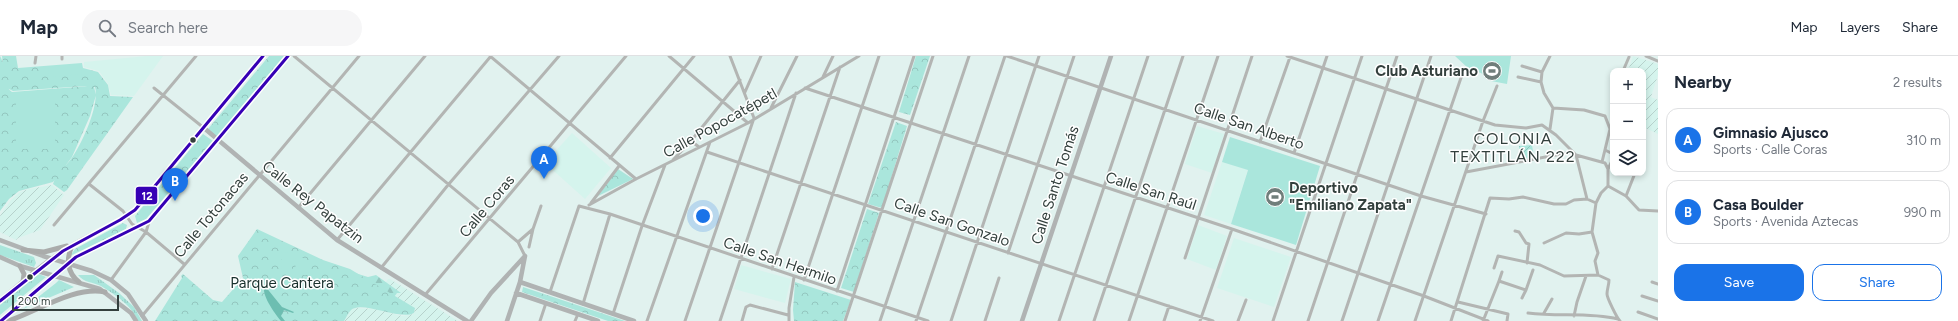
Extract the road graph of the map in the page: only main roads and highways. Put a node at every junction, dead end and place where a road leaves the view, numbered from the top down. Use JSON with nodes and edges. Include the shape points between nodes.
{"nodes":[{"id":1,"x":263,"y":56,"type":"edge"},
{"id":2,"x":288,"y":56,"type":"edge"},
{"id":3,"x":72,"y":245,"type":"junction"},
{"id":4,"x":23,"y":250,"type":"road end"},
{"id":5,"x":68,"y":263,"type":"junction"},
{"id":6,"x":20,"y":266,"type":"road end"},
{"id":7,"x":23,"y":282,"type":"junction"},
{"id":8,"x":79,"y":282,"type":"road end"},
{"id":9,"x":105,"y":292,"type":"road end"},
{"id":10,"x":0,"y":301,"type":"edge"},
{"id":11,"x":1,"y":321,"type":"edge"},
{"id":12,"x":8,"y":321,"type":"edge"}],
"edges":[{"from":1,"to":3,"type":"main road","via":[[144,201],[126,217]]},
{"from":2,"to":5,"type":"main road","via":[[149,221]]},
{"from":3,"to":4,"type":"main road","via":[[46,251]]},
{"from":3,"to":5,"type":"main road"},
{"from":3,"to":7,"type":"main road"},
{"from":5,"to":8,"type":"main road","via":[[72,274]]},
{"from":5,"to":11,"type":"main road"},
{"from":6,"to":7,"type":"main road","via":[[24,274]]},
{"from":7,"to":10,"type":"main road"},
{"from":9,"to":12,"type":"main road","via":[[93,290],[75,293]]}]}
